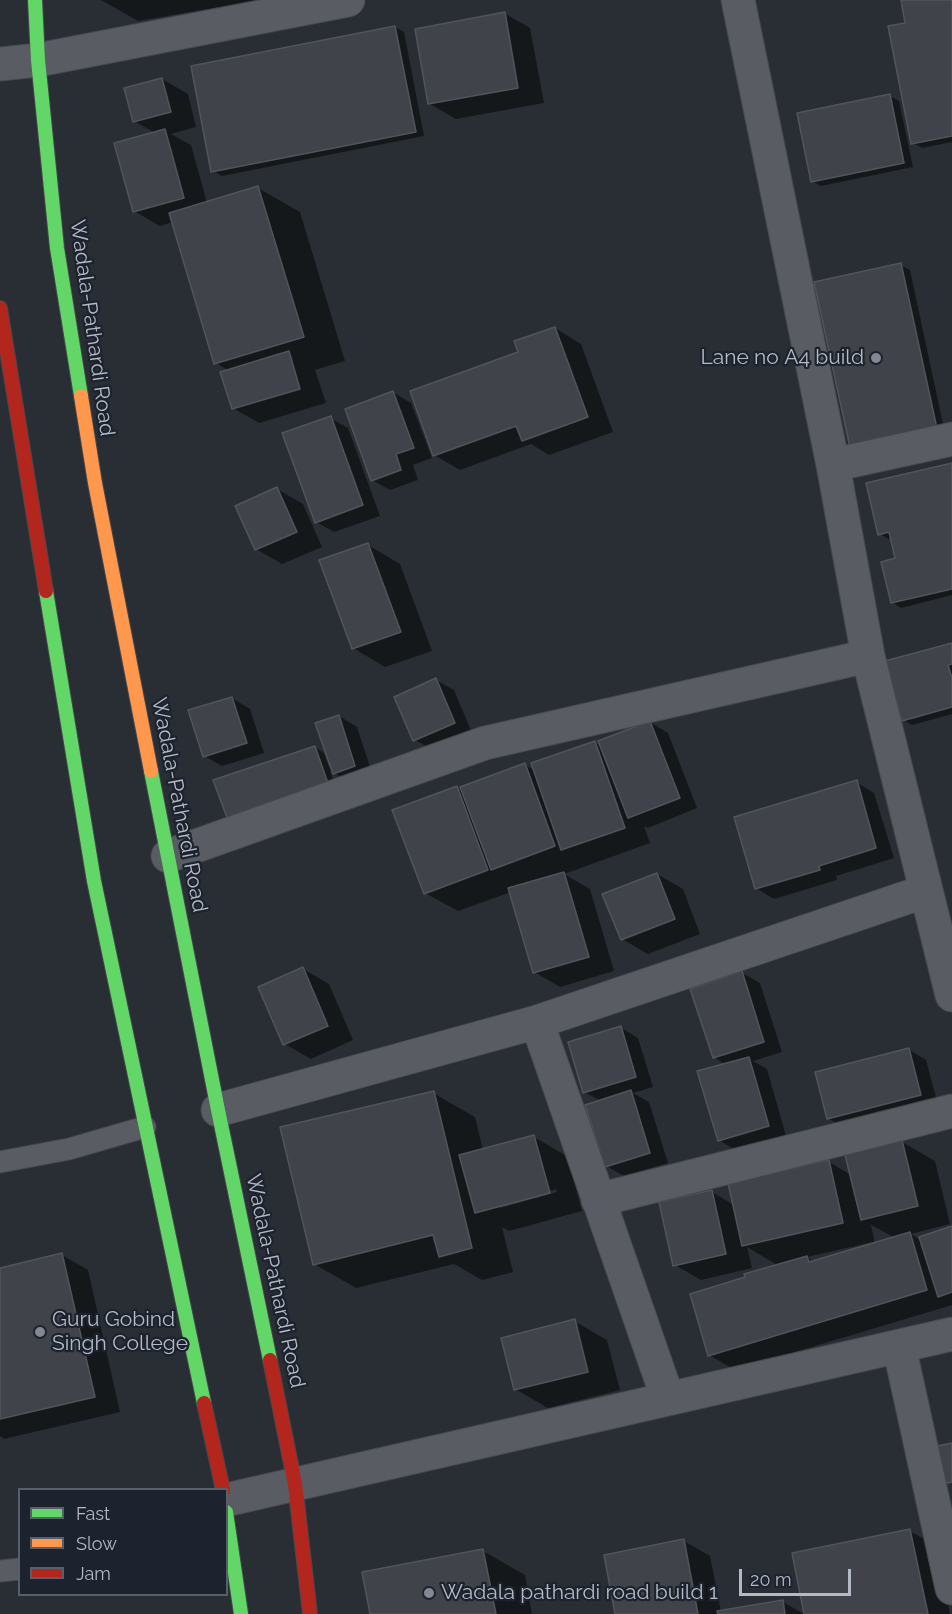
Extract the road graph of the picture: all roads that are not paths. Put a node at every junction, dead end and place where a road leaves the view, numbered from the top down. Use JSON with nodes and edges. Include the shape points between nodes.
{"nodes":[{"id":1,"x":35,"y":0,"type":"edge"},
{"id":2,"x":348,"y":0,"type":"edge"},
{"id":3,"x":738,"y":0,"type":"edge"},
{"id":4,"x":38,"y":60,"type":"junction"},
{"id":5,"x":0,"y":64,"type":"edge"},
{"id":6,"x":0,"y":308,"type":"edge"},
{"id":7,"x":952,"y":439,"type":"edge"},
{"id":8,"x":833,"y":465,"type":"junction"},
{"id":9,"x":868,"y":656,"type":"junction"},
{"id":10,"x":168,"y":856,"type":"junction"},
{"id":11,"x":926,"y":891,"type":"junction"},
{"id":12,"x":952,"y":995,"type":"edge"},
{"id":13,"x":537,"y":1022,"type":"junction"},
{"id":14,"x":219,"y":1110,"type":"junction"},
{"id":15,"x":952,"y":1111,"type":"edge"},
{"id":16,"x":145,"y":1127,"type":"junction"},
{"id":17,"x":0,"y":1162,"type":"edge"},
{"id":18,"x":598,"y":1200,"type":"junction"},
{"id":19,"x":952,"y":1334,"type":"edge"},
{"id":20,"x":899,"y":1346,"type":"junction"},
{"id":21,"x":669,"y":1399,"type":"junction"},
{"id":22,"x":295,"y":1484,"type":"junction"},
{"id":23,"x":223,"y":1488,"type":"edge"},
{"id":24,"x":228,"y":1500,"type":"edge"},
{"id":25,"x":229,"y":1539,"type":"edge"},
{"id":26,"x":18,"y":1569,"type":"edge"},
{"id":27,"x":0,"y":1571,"type":"edge"},
{"id":28,"x":952,"y":1588,"type":"edge"},
{"id":29,"x":241,"y":1614,"type":"edge"},
{"id":30,"x":310,"y":1614,"type":"edge"}],
"edges":[{"from":1,"to":4,"type":"main road","name":"Wadala-Pathardi Road"},
{"from":2,"to":4,"type":"street"},
{"from":3,"to":8,"type":"street"},
{"from":4,"to":5,"type":"street"},
{"from":4,"to":10,"type":"main road","name":"Wadala-Pathardi Road","via":[[57,248],[94,483]]},
{"from":6,"to":16,"type":"main road","via":[[94,881]]},
{"from":7,"to":8,"type":"street"},
{"from":8,"to":9,"type":"street"},
{"from":9,"to":10,"type":"street","via":[[485,743]]},
{"from":9,"to":11,"type":"street"},
{"from":10,"to":14,"type":"main road","name":"Wadala-Pathardi Road"},
{"from":11,"to":12,"type":"street"},
{"from":11,"to":13,"type":"street"},
{"from":13,"to":14,"type":"street"},
{"from":13,"to":18,"type":"street"},
{"from":14,"to":22,"type":"main road","name":"Wadala-Pathardi Road"},
{"from":15,"to":18,"type":"street"},
{"from":16,"to":17,"type":"lane","via":[[69,1149]]},
{"from":16,"to":23,"type":"main road"},
{"from":18,"to":21,"type":"street"},
{"from":19,"to":20,"type":"street"},
{"from":20,"to":21,"type":"street"},
{"from":20,"to":28,"type":"street"},
{"from":21,"to":22,"type":"street"},
{"from":22,"to":24,"type":"street"},
{"from":22,"to":30,"type":"main road","name":"Wadala-Pathardi Road"},
{"from":25,"to":29,"type":"main road"},
{"from":26,"to":27,"type":"lane"}]}
